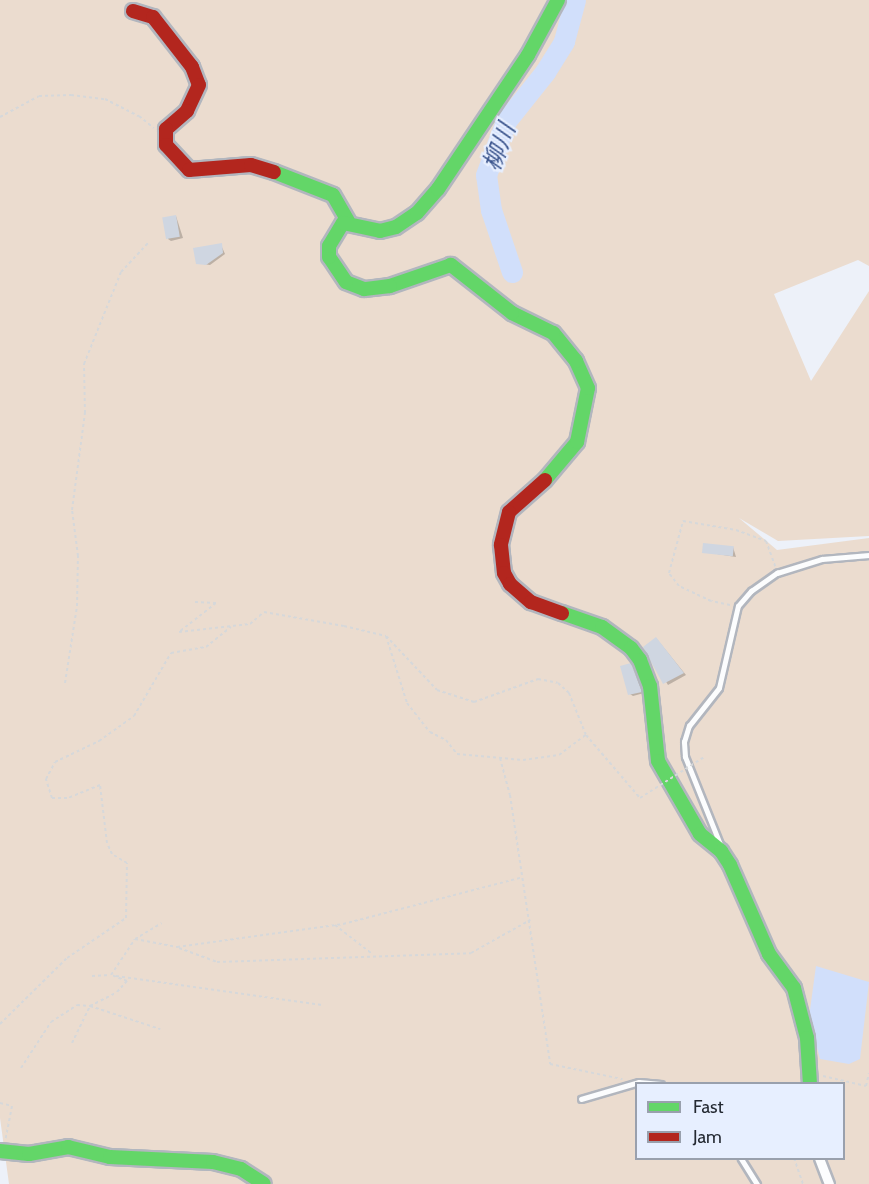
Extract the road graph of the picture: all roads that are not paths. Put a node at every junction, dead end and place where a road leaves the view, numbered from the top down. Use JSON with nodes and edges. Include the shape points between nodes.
{"nodes":[{"id":1,"x":558,"y":0,"type":"edge"},
{"id":2,"x":133,"y":10,"type":"dead end"},
{"id":3,"x":348,"y":221,"type":"junction"},
{"id":4,"x":869,"y":555,"type":"edge"},
{"id":5,"x":721,"y":851,"type":"junction"},
{"id":6,"x":810,"y":1078,"type":"edge"},
{"id":7,"x":635,"y":1083,"type":"edge"},
{"id":8,"x":582,"y":1099,"type":"dead end"},
{"id":9,"x":1,"y":1151,"type":"edge"},
{"id":10,"x":742,"y":1160,"type":"edge"},
{"id":11,"x":820,"y":1160,"type":"edge"},
{"id":12,"x":264,"y":1184,"type":"edge"},
{"id":13,"x":758,"y":1184,"type":"edge"},
{"id":14,"x":829,"y":1184,"type":"edge"}],
"edges":[{"from":1,"to":3,"type":"street","via":[[528,55],[438,189],[417,213],[396,227],[380,231]]},
{"from":2,"to":3,"type":"street","via":[[153,17],[192,67],[199,84],[187,111],[166,129],[166,145],[189,170],[251,165],[313,184],[333,195]]},
{"from":3,"to":5,"type":"street","via":[[339,226],[328,250],[346,282],[376,289],[451,265],[512,312],[554,333],[576,361],[588,388],[577,442],[561,465],[508,512],[501,545],[504,573],[510,584],[531,602],[583,618],[631,648],[650,686],[658,760],[700,834]]},
{"from":4,"to":5,"type":"lane","via":[[822,559],[777,573],[757,585],[738,606],[719,688],[689,726],[684,742],[686,757],[722,840]]},
{"from":5,"to":6,"type":"street","via":[[769,954],[794,988],[807,1038]]},
{"from":7,"to":8,"type":"lane"},
{"from":9,"to":12,"type":"street","via":[[29,1154],[68,1147],[110,1157],[213,1162],[241,1169]]},
{"from":10,"to":13,"type":"lane"},
{"from":11,"to":14,"type":"street"}]}
